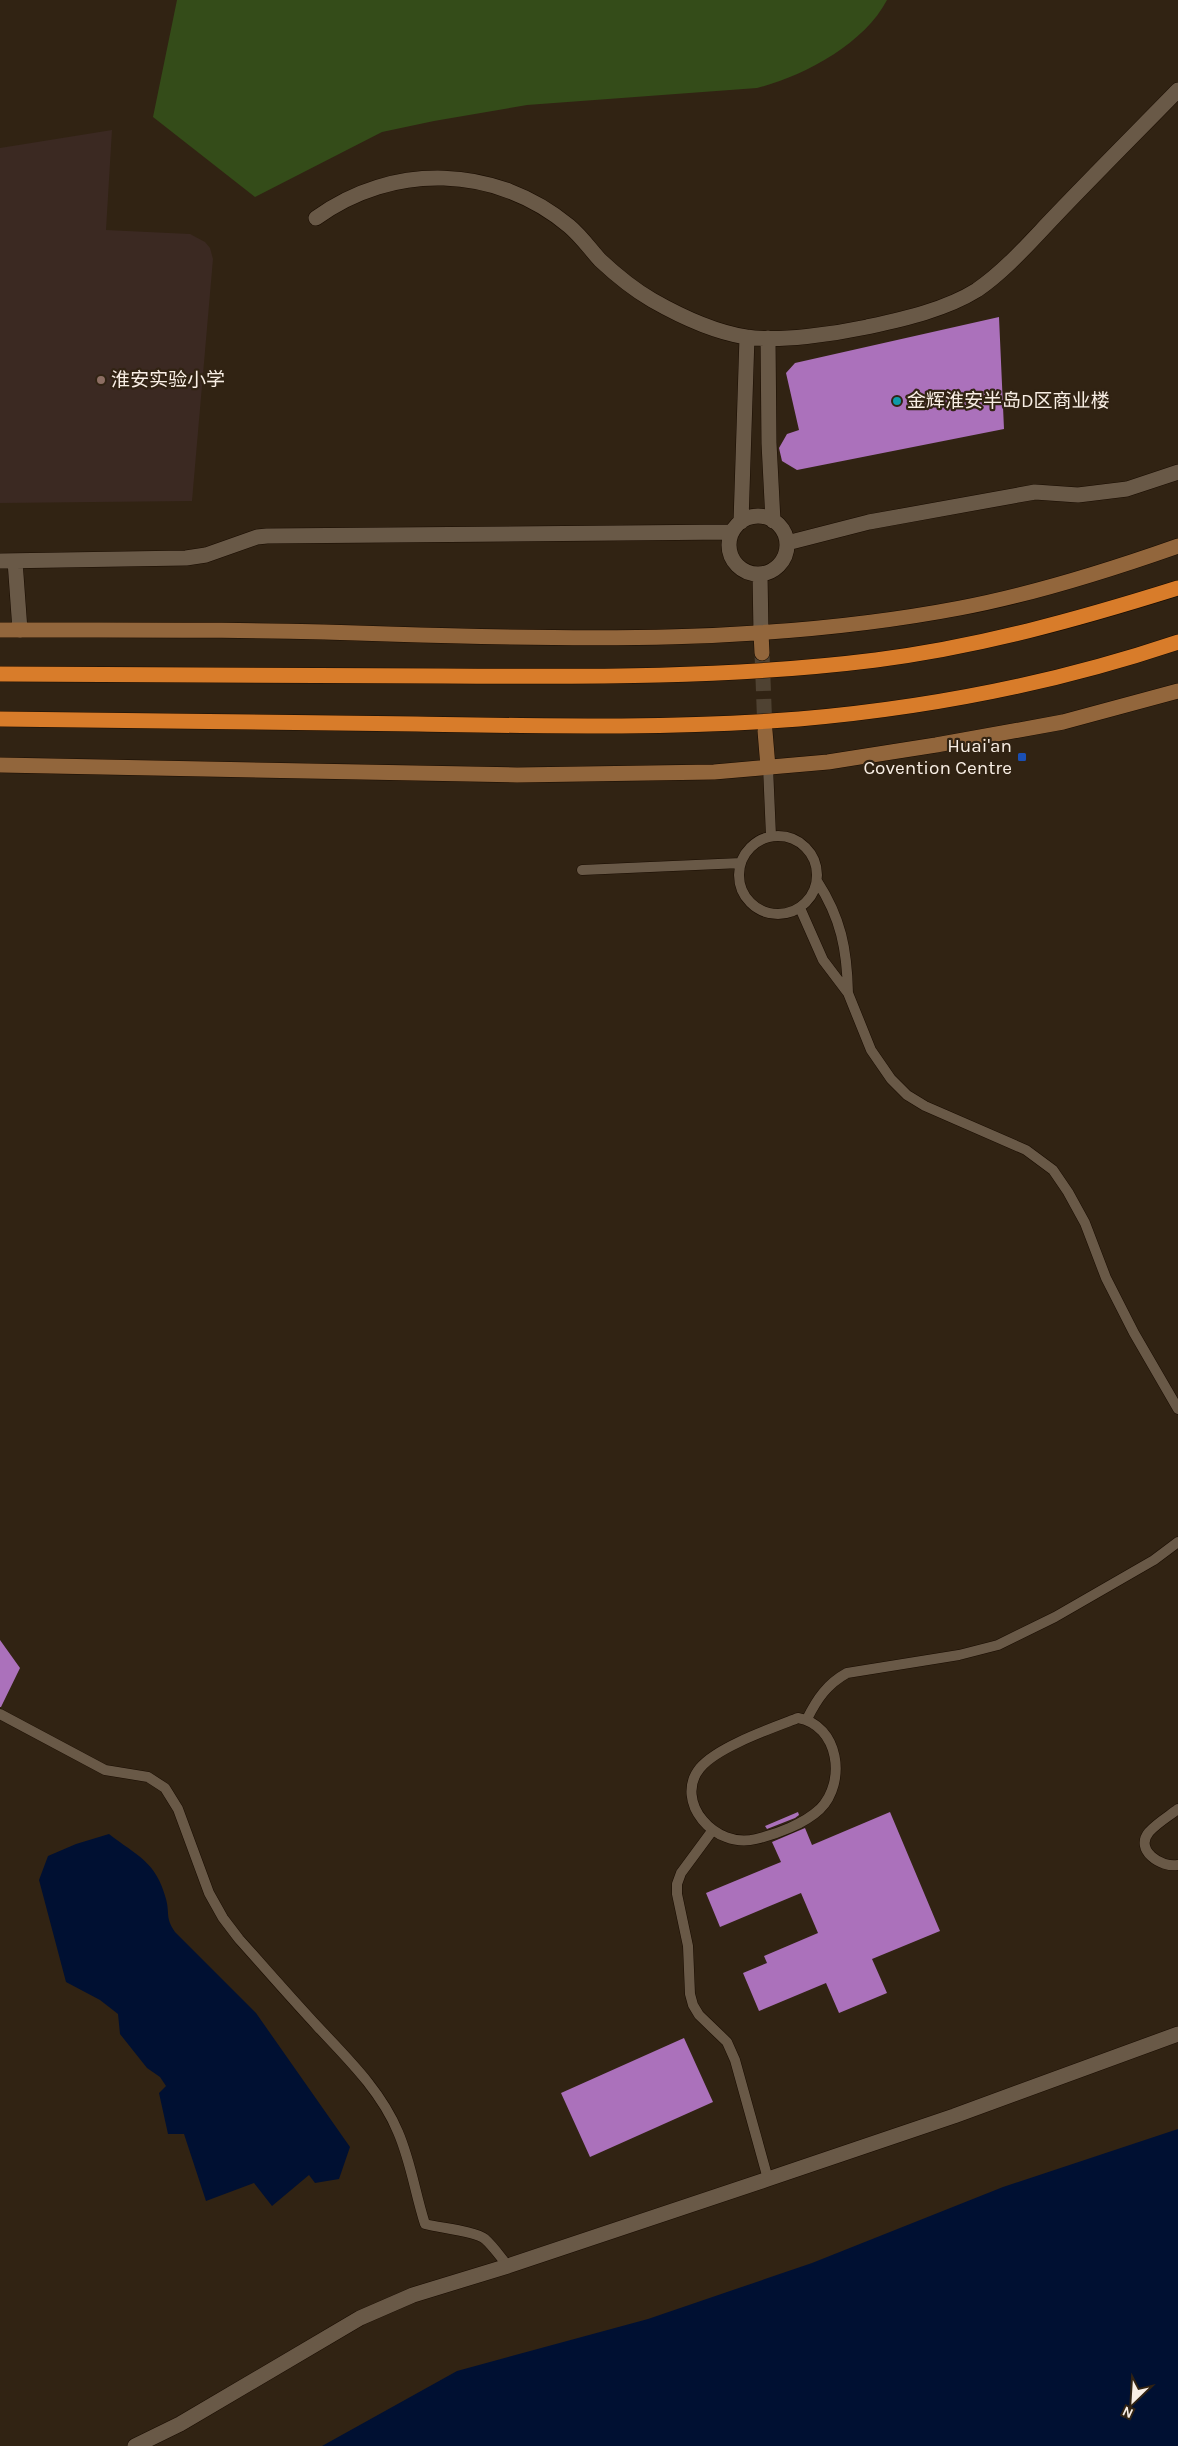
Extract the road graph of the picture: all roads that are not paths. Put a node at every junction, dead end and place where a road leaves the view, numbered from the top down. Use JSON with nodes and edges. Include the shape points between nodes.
{"nodes":[{"id":1,"x":1178,"y":90,"type":"edge"},
{"id":2,"x":316,"y":218,"type":"dead end"},
{"id":3,"x":747,"y":337,"type":"junction"},
{"id":4,"x":768,"y":338,"type":"junction"},
{"id":5,"x":1178,"y":472,"type":"edge"},
{"id":6,"x":773,"y":520,"type":"junction"},
{"id":7,"x":736,"y":527,"type":"junction"},
{"id":8,"x":787,"y":543,"type":"junction"},
{"id":9,"x":1178,"y":546,"type":"edge"},
{"id":10,"x":8,"y":561,"type":"edge"},
{"id":11,"x":760,"y":574,"type":"junction"},
{"id":12,"x":1178,"y":588,"type":"edge"},
{"id":13,"x":0,"y":630,"type":"edge"},
{"id":14,"x":20,"y":630,"type":"junction"},
{"id":15,"x":761,"y":633,"type":"junction"},
{"id":16,"x":1178,"y":642,"type":"edge"},
{"id":17,"x":762,"y":653,"type":"tunnel mouth"},
{"id":18,"x":0,"y":674,"type":"edge"},
{"id":19,"x":1178,"y":691,"type":"edge"},
{"id":20,"x":0,"y":719,"type":"edge"},
{"id":21,"x":765,"y":731,"type":"tunnel mouth"},
{"id":22,"x":0,"y":765,"type":"edge"},
{"id":23,"x":768,"y":767,"type":"junction"},
{"id":24,"x":771,"y":836,"type":"junction"},
{"id":25,"x":741,"y":863,"type":"junction"},
{"id":26,"x":582,"y":870,"type":"dead end"},
{"id":27,"x":817,"y":880,"type":"junction"},
{"id":28,"x":800,"y":908,"type":"junction"},
{"id":29,"x":848,"y":993,"type":"junction"},
{"id":30,"x":1178,"y":1408,"type":"edge"},
{"id":31,"x":1178,"y":1542,"type":"edge"},
{"id":32,"x":0,"y":1714,"type":"edge"},
{"id":33,"x":807,"y":1719,"type":"junction"},
{"id":34,"x":1178,"y":1809,"type":"edge"},
{"id":35,"x":712,"y":1831,"type":"junction"},
{"id":36,"x":1178,"y":1866,"type":"edge"},
{"id":37,"x":1178,"y":2034,"type":"edge"},
{"id":38,"x":768,"y":2179,"type":"junction"},
{"id":39,"x":508,"y":2266,"type":"junction"},
{"id":40,"x":135,"y":2446,"type":"edge"}],
"edges":[{"from":1,"to":4,"type":"street","via":[[1018,254],[977,290],[941,307],[878,325]]},
{"from":2,"to":3,"type":"street","via":[[338,202],[394,182],[422,179],[483,182],[539,204],[568,226],[625,282],[650,299],[689,318]]},
{"from":3,"to":4,"type":"street"},
{"from":3,"to":7,"type":"street"},
{"from":4,"to":6,"type":"street"},
{"from":5,"to":8,"type":"street","via":[[1127,489],[1078,495],[1025,494],[869,522]]},
{"from":6,"to":7,"type":"street","via":[[756,516]]},
{"from":6,"to":8,"type":"street","via":[[780,526]]},
{"from":7,"to":10,"type":"street","via":[[267,536],[186,558]]},
{"from":7,"to":11,"type":"street","via":[[729,544],[734,561],[750,573]]},
{"from":8,"to":11,"type":"street","via":[[783,560],[777,567]]},
{"from":9,"to":15,"type":"main road","via":[[1052,585],[970,606],[898,619]]},
{"from":10,"to":14,"type":"street"},
{"from":11,"to":15,"type":"street"},
{"from":12,"to":18,"type":"highway","via":[[1090,615],[968,645],[879,660],[798,668],[632,677]]},
{"from":13,"to":14,"type":"main road"},
{"from":14,"to":15,"type":"main road","via":[[550,639]]},
{"from":15,"to":17,"type":"main road"},
{"from":16,"to":20,"type":"highway","via":[[1128,659],[1042,681],[877,710],[798,719],[647,726]]},
{"from":19,"to":23,"type":"main road","via":[[1063,722],[883,753]]},
{"from":21,"to":23,"type":"main road"},
{"from":22,"to":23,"type":"main road","via":[[517,776],[714,772]]},
{"from":23,"to":24,"type":"lane"},
{"from":24,"to":25,"type":"lane","via":[[752,846]]},
{"from":24,"to":27,"type":"lane","via":[[783,836],[805,847],[815,862]]},
{"from":25,"to":26,"type":"lane"},
{"from":25,"to":28,"type":"lane","via":[[741,886],[755,906],[777,914]]},
{"from":27,"to":28,"type":"lane","via":[[814,891]]},
{"from":27,"to":29,"type":"lane","via":[[834,911],[844,940]]},
{"from":28,"to":29,"type":"lane","via":[[823,960]]},
{"from":29,"to":30,"type":"lane","via":[[871,1050],[881,1067],[907,1095],[945,1117],[1026,1150],[1052,1170],[1085,1223],[1106,1278]]},
{"from":31,"to":33,"type":"lane","via":[[1154,1560],[1055,1617],[998,1645],[959,1655],[847,1673],[823,1691]]},
{"from":32,"to":39,"type":"lane","via":[[105,1770],[148,1777],[165,1788],[178,1809],[209,1893],[223,1918],[353,2063],[386,2110],[412,2168],[425,2224],[484,2238]]},
{"from":33,"to":35,"type":"lane","via":[[798,1718],[718,1752],[701,1767],[692,1787],[693,1799]]},
{"from":33,"to":35,"type":"lane","via":[[825,1734],[836,1757],[834,1783],[822,1807],[801,1822],[744,1842],[733,1842]]},
{"from":34,"to":36,"type":"lane","via":[[1150,1831],[1145,1843],[1146,1850],[1156,1860]]},
{"from":35,"to":38,"type":"lane","via":[[677,1884],[688,1946],[690,1994],[699,2015],[727,2042],[735,2060]]},
{"from":37,"to":38,"type":"street","via":[[954,2116]]},
{"from":38,"to":39,"type":"street"},
{"from":39,"to":40,"type":"street","via":[[412,2296],[360,2318],[180,2424]]}]}
